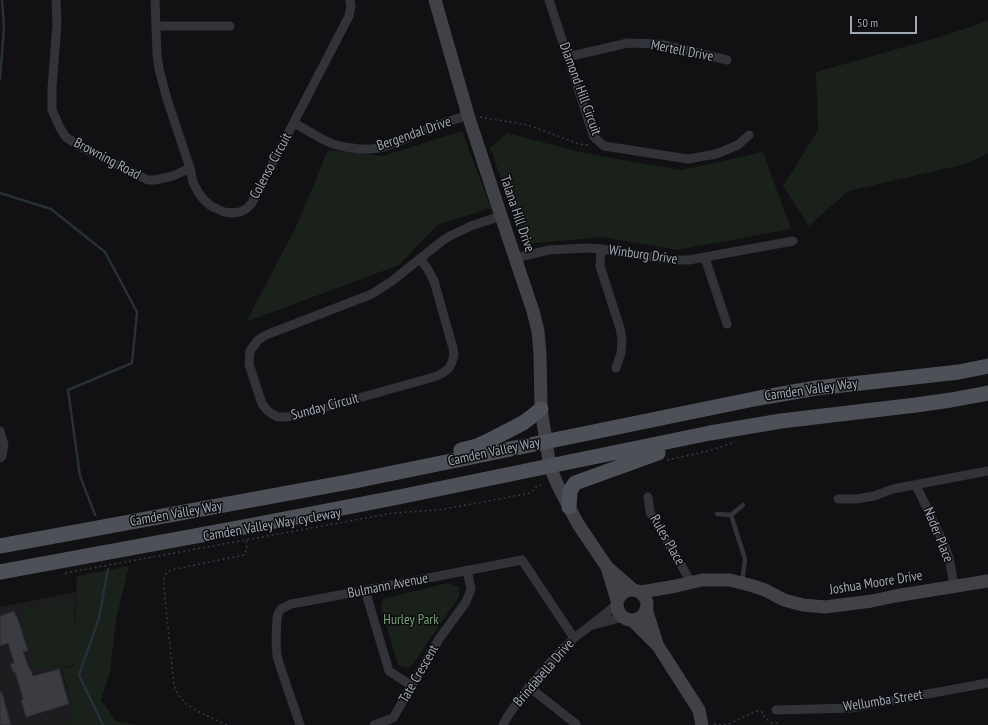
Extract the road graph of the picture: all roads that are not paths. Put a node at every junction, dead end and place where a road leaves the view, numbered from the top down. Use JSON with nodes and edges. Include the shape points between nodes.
{"nodes":[{"id":1,"x":56,"y":0,"type":"edge"},
{"id":2,"x":156,"y":0,"type":"edge"},
{"id":3,"x":350,"y":0,"type":"edge"},
{"id":4,"x":435,"y":0,"type":"edge"},
{"id":5,"x":549,"y":0,"type":"edge"},
{"id":6,"x":156,"y":26,"type":"junction"},
{"id":7,"x":230,"y":26,"type":"dead end"},
{"id":8,"x":567,"y":57,"type":"junction"},
{"id":9,"x":727,"y":60,"type":"dead end"},
{"id":10,"x":468,"y":115,"type":"junction"},
{"id":11,"x":294,"y":123,"type":"junction"},
{"id":12,"x":749,"y":135,"type":"dead end"},
{"id":13,"x":190,"y":168,"type":"junction"},
{"id":14,"x":501,"y":216,"type":"junction"},
{"id":15,"x":793,"y":242,"type":"dead end"},
{"id":16,"x":601,"y":249,"type":"junction"},
{"id":17,"x":515,"y":258,"type":"junction"},
{"id":18,"x":704,"y":258,"type":"junction"},
{"id":19,"x":420,"y":259,"type":"junction"},
{"id":20,"x":727,"y":324,"type":"dead end"},
{"id":21,"x":988,"y":366,"type":"edge"},
{"id":22,"x":616,"y":368,"type":"dead end"},
{"id":23,"x":988,"y":393,"type":"edge"},
{"id":24,"x":540,"y":409,"type":"junction"},
{"id":25,"x":761,"y":425,"type":"junction"},
{"id":26,"x":0,"y":431,"type":"edge"},
{"id":27,"x":546,"y":442,"type":"junction"},
{"id":28,"x":0,"y":458,"type":"edge"},
{"id":29,"x":550,"y":467,"type":"junction"},
{"id":30,"x":988,"y":471,"type":"edge"},
{"id":31,"x":354,"y":481,"type":"junction"},
{"id":32,"x":916,"y":485,"type":"junction"},
{"id":33,"x":648,"y":497,"type":"dead end"},
{"id":34,"x":838,"y":499,"type":"dead end"},
{"id":35,"x":743,"y":505,"type":"dead end"},
{"id":36,"x":569,"y":507,"type":"junction"},
{"id":37,"x":717,"y":514,"type":"dead end"},
{"id":38,"x":731,"y":515,"type":"junction"},
{"id":39,"x":0,"y":546,"type":"edge"},
{"id":40,"x":607,"y":567,"type":"junction"},
{"id":41,"x":467,"y":570,"type":"junction"},
{"id":42,"x":0,"y":572,"type":"edge"},
{"id":43,"x":988,"y":581,"type":"edge"},
{"id":44,"x":691,"y":582,"type":"junction"},
{"id":45,"x":742,"y":583,"type":"junction"},
{"id":46,"x":676,"y":586,"type":"junction"},
{"id":47,"x":954,"y":587,"type":"junction"},
{"id":48,"x":365,"y":590,"type":"junction"},
{"id":49,"x":636,"y":591,"type":"junction"},
{"id":50,"x":617,"y":602,"type":"junction"},
{"id":51,"x":647,"y":607,"type":"junction"},
{"id":52,"x":627,"y":619,"type":"junction"},
{"id":53,"x":590,"y":626,"type":"junction"},
{"id":54,"x":574,"y":638,"type":"junction"},
{"id":55,"x":658,"y":646,"type":"junction"},
{"id":56,"x":986,"y":683,"type":"edge"},
{"id":57,"x":412,"y":686,"type":"junction"},
{"id":58,"x":529,"y":687,"type":"junction"},
{"id":59,"x":988,"y":693,"type":"edge"},
{"id":60,"x":776,"y":710,"type":"dead end"},
{"id":61,"x":576,"y":724,"type":"edge"},
{"id":62,"x":708,"y":724,"type":"edge"},
{"id":63,"x":300,"y":725,"type":"edge"},
{"id":64,"x":374,"y":725,"type":"edge"},
{"id":65,"x":503,"y":725,"type":"edge"}],
"edges":[{"from":1,"to":13,"type":"street","name":"Browning Road","via":[[52,110],[66,137],[148,180],[173,176]]},
{"from":2,"to":6,"type":"street","name":"Colenso Circuit"},
{"from":3,"to":11,"type":"street","name":"Colenso Circuit","via":[[349,16]]},
{"from":4,"to":10,"type":"street","name":"Talana Hill Drive"},
{"from":5,"to":8,"type":"street","name":"Diamond Hill Circuit"},
{"from":6,"to":7,"type":"street"},
{"from":6,"to":13,"type":"street","name":"Colenso Circuit","via":[[162,84]]},
{"from":8,"to":9,"type":"street","name":"Mertell Drive","via":[[628,43],[660,44]]},
{"from":8,"to":12,"type":"street","name":"Diamond Hill Circuit","via":[[594,136],[604,146],[688,159],[716,154],[738,145]]},
{"from":10,"to":11,"type":"street","name":"Bergendal Drive","via":[[395,143],[372,149],[333,144]]},
{"from":10,"to":14,"type":"street","name":"Talana Hill Drive"},
{"from":11,"to":13,"type":"street","name":"Colenso Circuit","via":[[252,203],[240,212],[224,212],[204,200],[193,182]]},
{"from":14,"to":17,"type":"street","name":"Talana Hill Drive"},
{"from":14,"to":19,"type":"street","name":"Sunday Circuit","via":[[450,236]]},
{"from":15,"to":18,"type":"street","name":"Winburg Drive"},
{"from":16,"to":17,"type":"street","name":"Winburg Drive","via":[[548,250]]},
{"from":16,"to":18,"type":"street","name":"Winburg Drive","via":[[675,260]]},
{"from":16,"to":22,"type":"street","via":[[600,266],[622,340]]},
{"from":17,"to":24,"type":"street","name":"Talana Hill Drive","via":[[538,331]]},
{"from":18,"to":20,"type":"street"},
{"from":19,"to":19,"type":"street","name":"Sunday Circuit","via":[[434,281],[453,348],[454,355],[449,368],[434,377],[294,416],[278,417],[267,410],[262,404],[249,364],[250,351],[258,340],[372,294]]},
{"from":21,"to":27,"type":"main road","name":"Camden Valley Way","via":[[959,372],[816,388]]},
{"from":23,"to":25,"type":"main road","name":"Camden Valley Way"},
{"from":24,"to":27,"type":"street","name":"Talana Hill Drive"},
{"from":24,"to":31,"type":"main road","via":[[523,423],[477,446],[384,465]]},
{"from":25,"to":29,"type":"main road","name":"Camden Valley Way"},
{"from":25,"to":36,"type":"main road","via":[[651,454],[575,483],[570,491]]},
{"from":26,"to":28,"type":"street","via":[[4,445]]},
{"from":27,"to":29,"type":"street","name":"Talana Hill Drive"},
{"from":27,"to":31,"type":"main road","name":"Camden Valley Way"},
{"from":29,"to":36,"type":"street","name":"Talana Hill Drive"},
{"from":29,"to":42,"type":"main road","name":"Camden Valley Way","via":[[236,529]]},
{"from":30,"to":32,"type":"street"},
{"from":31,"to":39,"type":"main road","name":"Camden Valley Way"},
{"from":32,"to":34,"type":"street","via":[[856,500]]},
{"from":32,"to":47,"type":"street","name":"Nader Place","via":[[943,542]]},
{"from":33,"to":44,"type":"street","name":"Rules Place","via":[[650,512]]},
{"from":35,"to":38,"type":"lane"},
{"from":36,"to":40,"type":"street","name":"Talana Hill Drive"},
{"from":37,"to":38,"type":"lane"},
{"from":38,"to":45,"type":"lane","via":[[745,559]]},
{"from":40,"to":49,"type":"street"},
{"from":40,"to":50,"type":"street"},
{"from":41,"to":48,"type":"street","name":"Bulmann Avenue"},
{"from":41,"to":54,"type":"street","name":"Bulmann Avenue","via":[[522,560]]},
{"from":41,"to":57,"type":"street","name":"Tate Crescent","via":[[471,589],[466,602],[439,640]]},
{"from":43,"to":47,"type":"street","name":"Joshua Moore Drive"},
{"from":44,"to":45,"type":"street","name":"Joshua Moore Drive","via":[[717,579]]},
{"from":44,"to":46,"type":"street","name":"Joshua Moore Drive"},
{"from":45,"to":47,"type":"street","name":"Joshua Moore Drive","via":[[765,590],[784,600],[825,607],[872,602]]},
{"from":46,"to":49,"type":"street","name":"Joshua Moore Drive"},
{"from":46,"to":51,"type":"street","name":"Joshua Moore Drive"},
{"from":48,"to":57,"type":"street","via":[[389,671]]},
{"from":48,"to":63,"type":"street","name":"Bulmann Avenue","via":[[291,604],[281,609],[278,614],[277,656]]},
{"from":49,"to":50,"type":"street","via":[[623,592]]},
{"from":49,"to":51,"type":"street","via":[[644,596]]},
{"from":50,"to":52,"type":"street","via":[[619,614]]},
{"from":50,"to":53,"type":"street","name":"Brindabella Drive"},
{"from":51,"to":52,"type":"street","via":[[641,617]]},
{"from":51,"to":55,"type":"street"},
{"from":52,"to":53,"type":"street","name":"Brindabella Drive"},
{"from":52,"to":55,"type":"street"},
{"from":53,"to":54,"type":"street","name":"Brindabella Drive"},
{"from":54,"to":58,"type":"street","name":"Brindabella Drive"},
{"from":55,"to":62,"type":"street"},
{"from":56,"to":59,"type":"street"},
{"from":56,"to":60,"type":"street","name":"Wellumba Street","via":[[851,708]]},
{"from":57,"to":64,"type":"street","name":"Tate Crescent","via":[[393,718]]},
{"from":58,"to":61,"type":"street"},
{"from":58,"to":65,"type":"street","name":"Brindabella Drive"}]}
